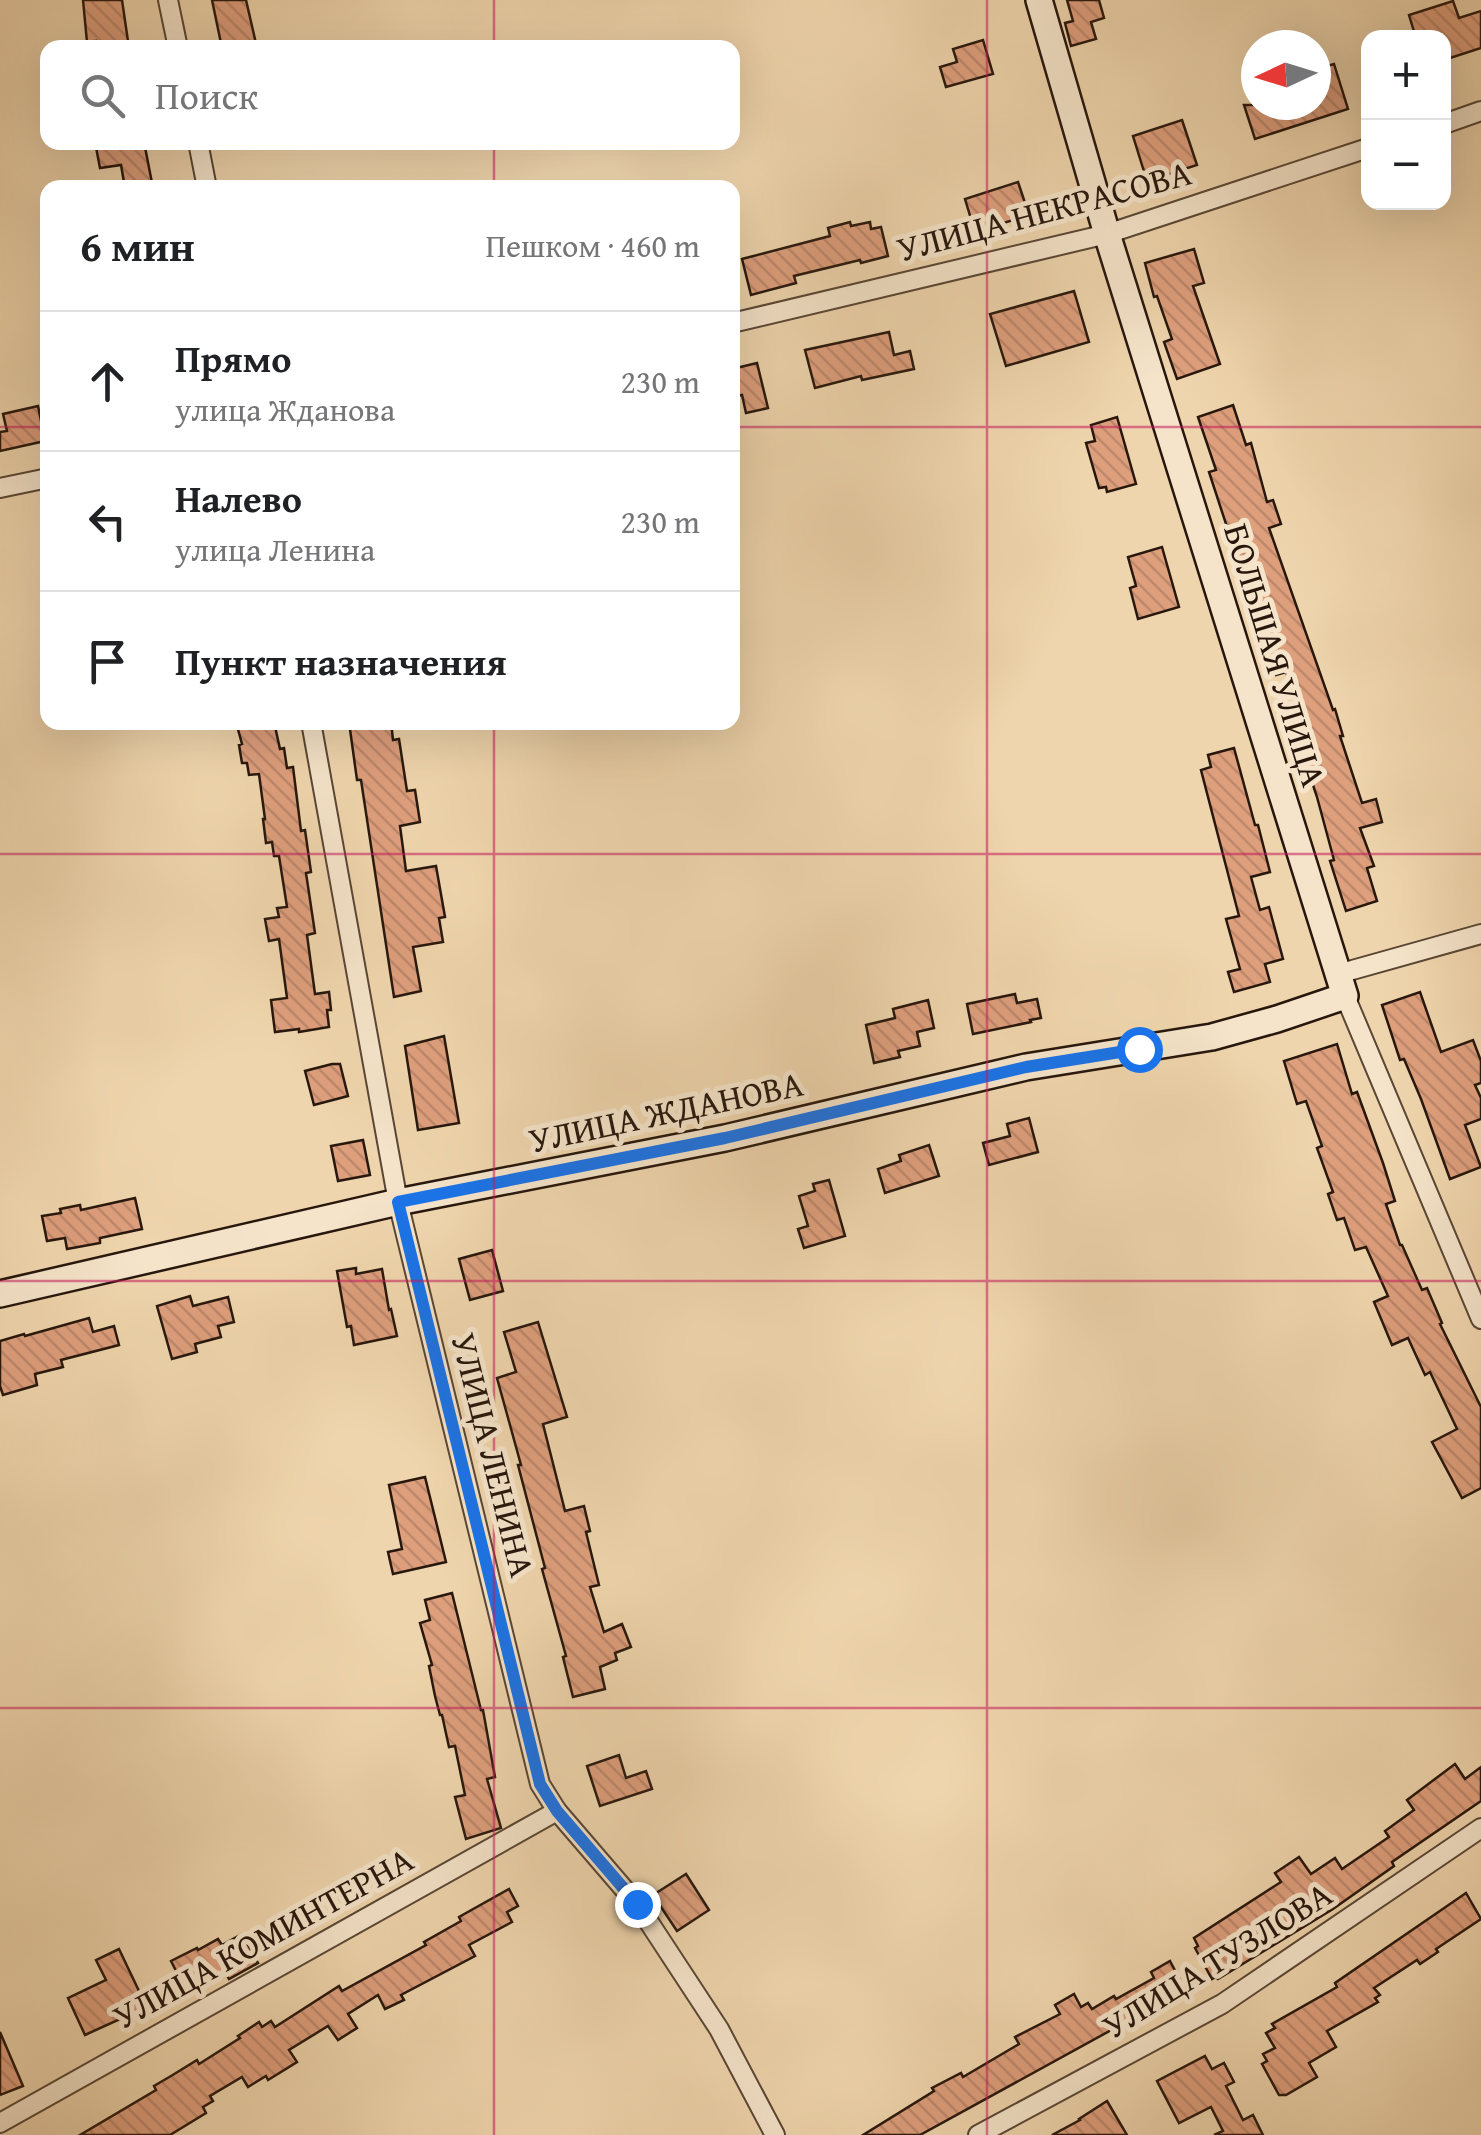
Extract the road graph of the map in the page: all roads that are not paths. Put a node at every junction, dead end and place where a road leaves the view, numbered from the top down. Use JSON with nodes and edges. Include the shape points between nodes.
{"nodes":[{"id":1,"x":168,"y":0,"type":"edge"},
{"id":2,"x":1039,"y":0,"type":"edge"},
{"id":3,"x":176,"y":40,"type":"edge"},
{"id":4,"x":1481,"y":111,"type":"edge"},
{"id":5,"x":1451,"y":122,"type":"edge"},
{"id":6,"x":200,"y":150,"type":"edge"},
{"id":7,"x":1361,"y":150,"type":"edge"},
{"id":8,"x":205,"y":180,"type":"edge"},
{"id":9,"x":1107,"y":234,"type":"junction"},
{"id":10,"x":740,"y":321,"type":"edge"},
{"id":11,"x":40,"y":480,"type":"edge"},
{"id":12,"x":0,"y":488,"type":"edge"},
{"id":13,"x":312,"y":730,"type":"edge"},
{"id":14,"x":1481,"y":934,"type":"edge"},
{"id":15,"x":1342,"y":985,"type":"junction"},
{"id":16,"x":398,"y":1202,"type":"junction"},
{"id":17,"x":0,"y":1294,"type":"edge"},
{"id":18,"x":1481,"y":1319,"type":"edge"},
{"id":19,"x":557,"y":1811,"type":"junction"},
{"id":20,"x":1481,"y":1828,"type":"edge"},
{"id":21,"x":0,"y":2122,"type":"edge"},
{"id":22,"x":775,"y":2135,"type":"edge"},
{"id":23,"x":978,"y":2135,"type":"edge"}],
"edges":[{"from":1,"to":3,"type":"street"},
{"from":2,"to":9,"type":"street","name":"БОЛЬШАЯ УЛИЦА"},
{"from":4,"to":5,"type":"street"},
{"from":6,"to":8,"type":"street"},
{"from":7,"to":9,"type":"street","name":"УЛИЦА НЕКРАСОВА"},
{"from":9,"to":10,"type":"street","name":"УЛИЦА НЕКРАСОВА"},
{"from":9,"to":15,"type":"street","name":"БОЛЬШАЯ УЛИЦА"},
{"from":11,"to":12,"type":"street"},
{"from":13,"to":16,"type":"street","name":"УЛИЦА ЛЕНИНА"},
{"from":14,"to":15,"type":"street","name":"УЛИЦА ЖДАНОВА"},
{"from":15,"to":16,"type":"street","name":"УЛИЦА ЖДАНОВА","via":[[1277,1019],[1212,1036],[1026,1067],[725,1138]]},
{"from":15,"to":18,"type":"street","name":"БОЛЬШАЯ УЛИЦА"},
{"from":16,"to":17,"type":"street","name":"УЛИЦА ЖДАНОВА"},
{"from":16,"to":19,"type":"street","name":"УЛИЦА ЛЕНИНА","via":[[540,1784]]},
{"from":19,"to":21,"type":"street","name":"УЛИЦА КОМИНТЕРНА"},
{"from":19,"to":22,"type":"street","name":"УЛИЦА ЛЕНИНА","via":[[637,1904],[719,2028]]},
{"from":20,"to":23,"type":"street","name":"УЛИЦА ТУЗЛОВА","via":[[1222,2004]]}]}
